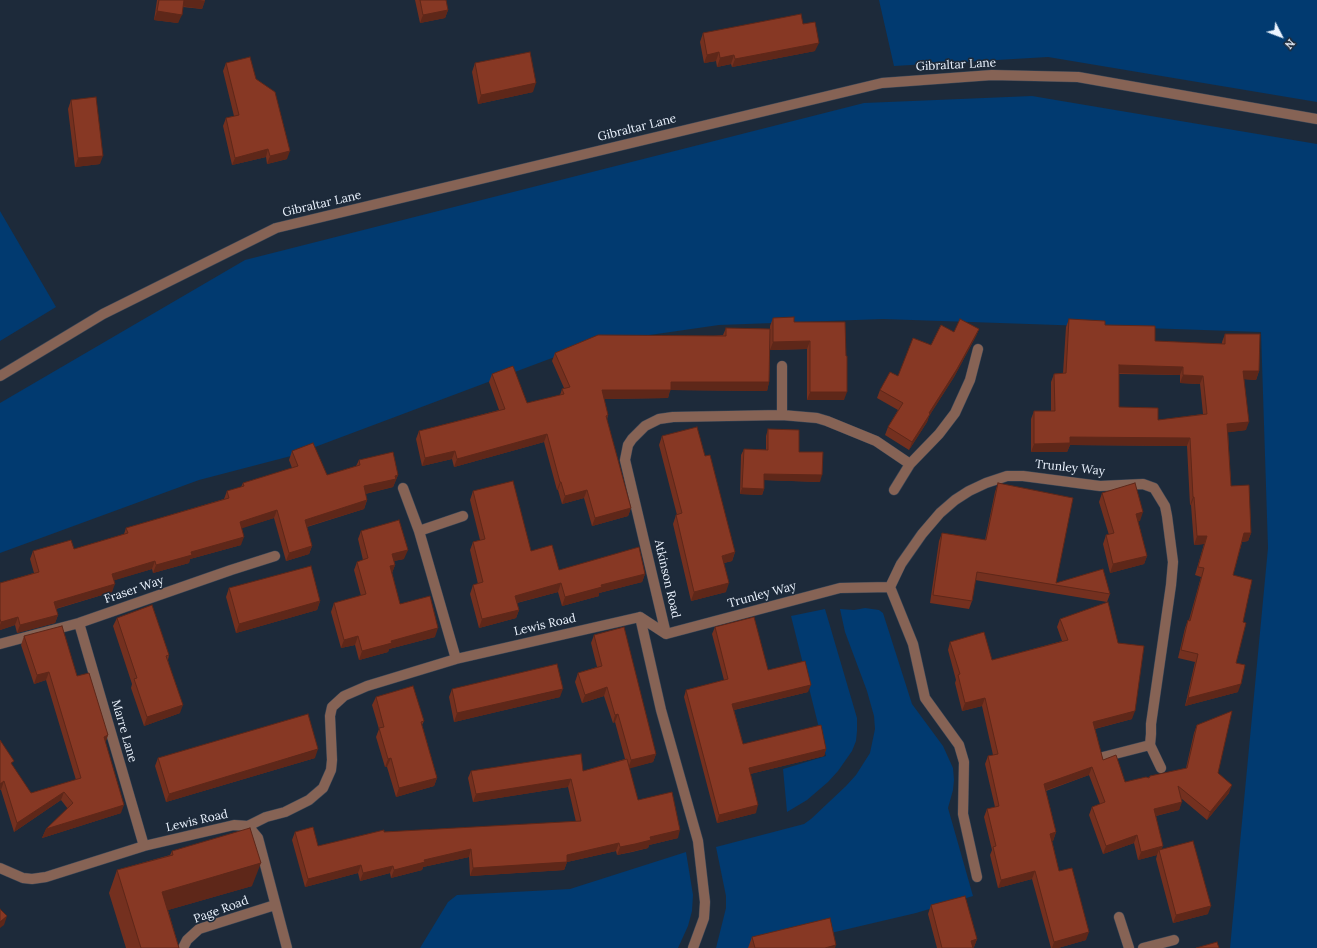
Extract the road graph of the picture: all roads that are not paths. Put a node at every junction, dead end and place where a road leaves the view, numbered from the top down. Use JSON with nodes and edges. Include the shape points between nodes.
{"nodes":[{"id":1,"x":1317,"y":119,"type":"edge"},
{"id":2,"x":978,"y":349,"type":"dead end"},
{"id":3,"x":782,"y":366,"type":"dead end"},
{"id":4,"x":0,"y":376,"type":"edge"},
{"id":5,"x":782,"y":415,"type":"junction"},
{"id":6,"x":910,"y":464,"type":"junction"},
{"id":7,"x":403,"y":488,"type":"dead end"},
{"id":8,"x":894,"y":490,"type":"dead end"},
{"id":9,"x":463,"y":516,"type":"dead end"},
{"id":10,"x":419,"y":531,"type":"junction"},
{"id":11,"x":274,"y":556,"type":"dead end"},
{"id":12,"x":890,"y":587,"type":"junction"},
{"id":13,"x":640,"y":617,"type":"junction"},
{"id":14,"x":79,"y":623,"type":"junction"},
{"id":15,"x":666,"y":634,"type":"junction"},
{"id":16,"x":0,"y":644,"type":"edge"},
{"id":17,"x":456,"y":659,"type":"junction"},
{"id":18,"x":1150,"y":745,"type":"junction"},
{"id":19,"x":1103,"y":758,"type":"edge"},
{"id":20,"x":1161,"y":768,"type":"dead end"},
{"id":21,"x":248,"y":826,"type":"junction"},
{"id":22,"x":144,"y":846,"type":"junction"},
{"id":23,"x":0,"y":868,"type":"edge"},
{"id":24,"x":977,"y":877,"type":"dead end"},
{"id":25,"x":275,"y":905,"type":"junction"},
{"id":26,"x":1118,"y":917,"type":"dead end"},
{"id":27,"x":1174,"y":940,"type":"dead end"},
{"id":28,"x":183,"y":948,"type":"edge"},
{"id":29,"x":287,"y":948,"type":"edge"},
{"id":30,"x":693,"y":948,"type":"edge"},
{"id":31,"x":1129,"y":948,"type":"edge"},
{"id":32,"x":1142,"y":948,"type":"edge"}],
"edges":[{"from":1,"to":4,"type":"street","name":"Gibraltar Lane","via":[[1078,77],[992,75],[882,83],[276,228],[103,314]]},
{"from":2,"to":6,"type":"street","via":[[970,380],[955,413]]},
{"from":3,"to":5,"type":"street"},
{"from":5,"to":6,"type":"street","name":"Atkinson Road","via":[[827,421],[876,441]]},
{"from":5,"to":15,"type":"street","name":"Atkinson Road","via":[[659,419],[642,429],[628,445],[625,460]]},
{"from":6,"to":8,"type":"street"},
{"from":7,"to":10,"type":"street"},
{"from":9,"to":10,"type":"street"},
{"from":10,"to":17,"type":"street"},
{"from":11,"to":14,"type":"street","name":"Fraser Way"},
{"from":12,"to":15,"type":"street","name":"Trunley Way","via":[[840,588]]},
{"from":12,"to":18,"type":"street","name":"Trunley Way","via":[[908,552],[940,513],[955,500],[986,483],[1007,476],[1023,476],[1100,486],[1143,484],[1154,488],[1167,516],[1173,562]]},
{"from":12,"to":24,"type":"street","via":[[913,644],[925,698],[959,745],[964,762],[963,814]]},
{"from":13,"to":15,"type":"street","name":"Atkinson Road"},
{"from":13,"to":17,"type":"street","name":"Lewis Road"},
{"from":13,"to":30,"type":"street","via":[[661,710],[698,841],[705,902],[704,918]]},
{"from":14,"to":16,"type":"street","name":"Fraser Way"},
{"from":14,"to":22,"type":"street","name":"Marre Lane"},
{"from":17,"to":21,"type":"street","name":"Lewis Road","via":[[367,686],[344,696],[332,707],[331,770],[323,788],[298,806]]},
{"from":18,"to":19,"type":"street"},
{"from":18,"to":20,"type":"street","name":"Trunley Way"},
{"from":21,"to":22,"type":"street","name":"Lewis Road","via":[[234,825]]},
{"from":21,"to":25,"type":"street","via":[[258,838]]},
{"from":22,"to":23,"type":"street","name":"Lewis Road","via":[[46,877],[23,878]]},
{"from":25,"to":28,"type":"street","name":"Page Road","via":[[199,929]]},
{"from":25,"to":29,"type":"street"},
{"from":26,"to":31,"type":"street"},
{"from":27,"to":32,"type":"street"}]}
